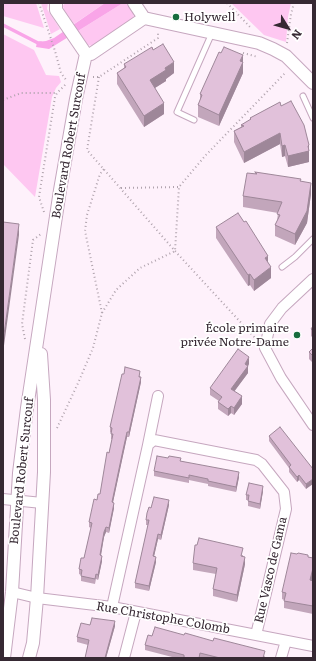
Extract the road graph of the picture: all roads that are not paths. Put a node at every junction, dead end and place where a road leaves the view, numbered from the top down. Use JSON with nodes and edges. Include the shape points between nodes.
{"nodes":[{"id":1,"x":56,"y":3,"type":"edge"},
{"id":2,"x":136,"y":5,"type":"edge"},
{"id":3,"x":144,"y":18,"type":"junction"},
{"id":4,"x":212,"y":33,"type":"junction"},
{"id":5,"x":83,"y":49,"type":"junction"},
{"id":6,"x":313,"y":83,"type":"edge"},
{"id":7,"x":303,"y":96,"type":"dead end"},
{"id":8,"x":313,"y":118,"type":"edge"},
{"id":9,"x":194,"y":120,"type":"dead end"},
{"id":10,"x":313,"y":239,"type":"edge"},
{"id":11,"x":282,"y":267,"type":"dead end"},
{"id":12,"x":313,"y":279,"type":"edge"},
{"id":13,"x":39,"y":333,"type":"junction"},
{"id":14,"x":158,"y":396,"type":"dead end"},
{"id":15,"x":313,"y":425,"type":"edge"},
{"id":16,"x":148,"y":445,"type":"junction"},
{"id":17,"x":3,"y":499,"type":"edge"},
{"id":18,"x":17,"y":500,"type":"junction"},
{"id":19,"x":42,"y":503,"type":"junction"},
{"id":20,"x":12,"y":592,"type":"junction"},
{"id":21,"x":37,"y":598,"type":"junction"},
{"id":22,"x":112,"y":607,"type":"junction"},
{"id":23,"x":136,"y":612,"type":"junction"},
{"id":24,"x":256,"y":635,"type":"junction"},
{"id":25,"x":286,"y":641,"type":"junction"},
{"id":26,"x":313,"y":646,"type":"edge"},
{"id":27,"x":4,"y":658,"type":"edge"},
{"id":28,"x":29,"y":658,"type":"edge"},
{"id":29,"x":124,"y":658,"type":"edge"},
{"id":30,"x":281,"y":658,"type":"edge"}],
"edges":[{"from":1,"to":5,"type":"street","via":[[56,10]]},
{"from":2,"to":3,"type":"street"},
{"from":3,"to":4,"type":"street"},
{"from":3,"to":5,"type":"street","via":[[91,54]]},
{"from":4,"to":6,"type":"street","via":[[259,43],[273,49],[290,60]]},
{"from":4,"to":9,"type":"lane","via":[[177,112]]},
{"from":5,"to":13,"type":"street","name":"Boulevard Robert Surcouf","via":[[81,76],[60,190]]},
{"from":7,"to":8,"type":"lane"},
{"from":10,"to":11,"type":"lane"},
{"from":12,"to":15,"type":"street","via":[[282,308],[270,324],[265,348]]},
{"from":13,"to":18,"type":"street","name":"Boulevard Robert Surcouf","via":[[27,408]]},
{"from":13,"to":19,"type":"street","name":"Boulevard Robert Surcouf","via":[[44,400]]},
{"from":14,"to":16,"type":"street"},
{"from":16,"to":22,"type":"street"},
{"from":16,"to":24,"type":"street","name":"Rue Vasco de Gama","via":[[154,440],[256,460],[284,492],[286,509]]},
{"from":17,"to":18,"type":"street"},
{"from":18,"to":19,"type":"street"},
{"from":18,"to":20,"type":"street","name":"Boulevard Robert Surcouf"},
{"from":19,"to":21,"type":"street","name":"Boulevard Robert Surcouf"},
{"from":20,"to":21,"type":"street","name":"Rue Christophe Colomb"},
{"from":20,"to":27,"type":"street","name":"Boulevard Robert Surcouf"},
{"from":21,"to":22,"type":"street","name":"Rue Christophe Colomb"},
{"from":21,"to":28,"type":"street","name":"Boulevard Robert Surcouf"},
{"from":22,"to":23,"type":"street","name":"Rue Christophe Colomb"},
{"from":23,"to":24,"type":"street","name":"Rue Christophe Colomb"},
{"from":23,"to":29,"type":"street"},
{"from":24,"to":25,"type":"street","name":"Rue Christophe Colomb"},
{"from":25,"to":26,"type":"street","name":"Rue Christophe Colomb"},
{"from":25,"to":30,"type":"street"}]}
